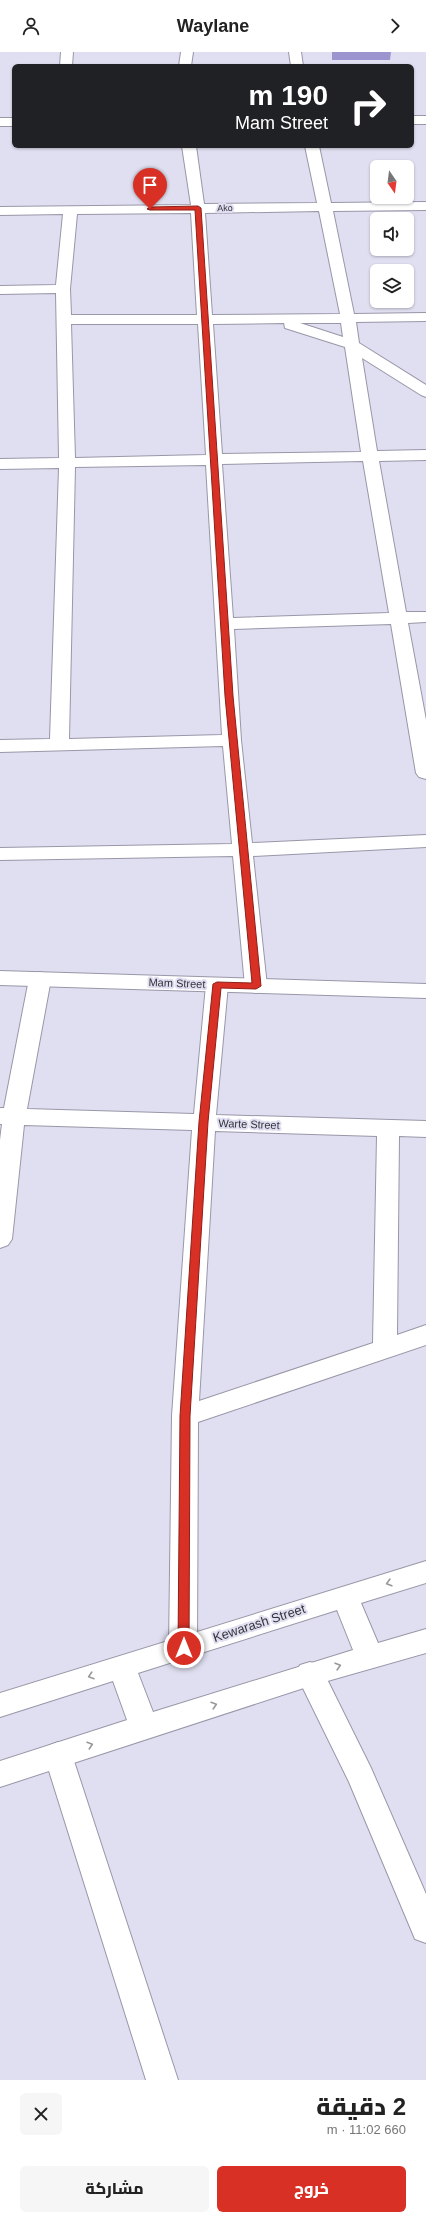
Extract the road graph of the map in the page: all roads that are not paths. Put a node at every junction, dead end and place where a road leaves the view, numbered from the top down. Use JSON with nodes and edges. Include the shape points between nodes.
{"nodes":[{"id":1,"x":67,"y":52,"type":"edge"},
{"id":2,"x":187,"y":52,"type":"edge"},
{"id":3,"x":295,"y":52,"type":"edge"},
{"id":4,"x":66,"y":64,"type":"edge"},
{"id":5,"x":185,"y":64,"type":"edge"},
{"id":6,"x":297,"y":64,"type":"edge"},
{"id":7,"x":414,"y":109,"type":"edge"},
{"id":8,"x":426,"y":109,"type":"edge"},
{"id":9,"x":0,"y":111,"type":"edge"},
{"id":10,"x":12,"y":111,"type":"edge"},
{"id":11,"x":414,"y":120,"type":"edge"},
{"id":12,"x":426,"y":120,"type":"edge"},
{"id":13,"x":0,"y":122,"type":"edge"},
{"id":14,"x":12,"y":122,"type":"edge"},
{"id":15,"x":189,"y":148,"type":"edge"},
{"id":16,"x":312,"y":148,"type":"edge"},
{"id":17,"x":325,"y":206,"type":"junction"},
{"id":18,"x":426,"y":206,"type":"edge"},
{"id":19,"x":198,"y":208,"type":"junction"},
{"id":20,"x":70,"y":210,"type":"junction"},
{"id":21,"x":0,"y":211,"type":"edge"},
{"id":22,"x":63,"y":289,"type":"junction"},
{"id":23,"x":0,"y":290,"type":"edge"},
{"id":24,"x":426,"y":317,"type":"edge"},
{"id":25,"x":348,"y":318,"type":"junction"},
{"id":26,"x":63,"y":319,"type":"junction"},
{"id":27,"x":270,"y":319,"type":"junction"},
{"id":28,"x":205,"y":320,"type":"junction"},
{"id":29,"x":351,"y":344,"type":"junction"},
{"id":30,"x":426,"y":392,"type":"edge"},
{"id":31,"x":426,"y":455,"type":"edge"},
{"id":32,"x":370,"y":457,"type":"junction"},
{"id":33,"x":213,"y":461,"type":"junction"},
{"id":34,"x":67,"y":462,"type":"junction"},
{"id":35,"x":0,"y":464,"type":"edge"},
{"id":36,"x":426,"y":617,"type":"edge"},
{"id":37,"x":399,"y":618,"type":"junction"},
{"id":38,"x":224,"y":624,"type":"junction"},
{"id":39,"x":232,"y":740,"type":"junction"},
{"id":40,"x":59,"y":744,"type":"junction"},
{"id":41,"x":0,"y":746,"type":"edge"},
{"id":42,"x":426,"y":773,"type":"edge"},
{"id":43,"x":426,"y":841,"type":"edge"},
{"id":44,"x":242,"y":850,"type":"junction"},
{"id":45,"x":0,"y":854,"type":"edge"},
{"id":46,"x":0,"y":978,"type":"edge"},
{"id":47,"x":40,"y":979,"type":"junction"},
{"id":48,"x":217,"y":984,"type":"junction"},
{"id":49,"x":256,"y":986,"type":"junction"},
{"id":50,"x":426,"y":991,"type":"edge"},
{"id":51,"x":7,"y":1117,"type":"edge"},
{"id":52,"x":204,"y":1122,"type":"junction"},
{"id":53,"x":388,"y":1128,"type":"junction"},
{"id":54,"x":426,"y":1129,"type":"edge"},
{"id":55,"x":0,"y":1239,"type":"edge"},
{"id":56,"x":426,"y":1335,"type":"edge"},
{"id":57,"x":385,"y":1349,"type":"junction"},
{"id":58,"x":185,"y":1416,"type":"junction"},
{"id":59,"x":426,"y":1572,"type":"edge"},
{"id":60,"x":345,"y":1596,"type":"junction"},
{"id":61,"x":426,"y":1641,"type":"edge"},
{"id":62,"x":184,"y":1648,"type":"junction"},
{"id":63,"x":370,"y":1657,"type":"junction"},
{"id":64,"x":122,"y":1667,"type":"junction"},
{"id":65,"x":310,"y":1674,"type":"junction"},
{"id":66,"x":1,"y":1704,"type":"edge"},
{"id":67,"x":144,"y":1727,"type":"junction"},
{"id":68,"x":58,"y":1755,"type":"junction"},
{"id":69,"x":0,"y":1774,"type":"edge"},
{"id":70,"x":426,"y":1929,"type":"edge"},
{"id":71,"x":162,"y":2080,"type":"edge"}],
"edges":[{"from":1,"to":4,"type":"main road"},
{"from":2,"to":5,"type":"main road"},
{"from":3,"to":6,"type":"main road"},
{"from":7,"to":8,"type":"main road"},
{"from":9,"to":10,"type":"main road"},
{"from":11,"to":12,"type":"main road"},
{"from":13,"to":14,"type":"main road"},
{"from":15,"to":19,"type":"main road"},
{"from":16,"to":17,"type":"main road"},
{"from":17,"to":18,"type":"main road","name":"Ako"},
{"from":17,"to":19,"type":"main road","name":"Ako"},
{"from":17,"to":25,"type":"main road"},
{"from":19,"to":20,"type":"main road","name":"Ako"},
{"from":19,"to":28,"type":"main road"},
{"from":20,"to":21,"type":"main road","name":"Ako"},
{"from":20,"to":22,"type":"main road"},
{"from":22,"to":23,"type":"main road"},
{"from":22,"to":26,"type":"main road"},
{"from":24,"to":25,"type":"main road"},
{"from":25,"to":27,"type":"main road"},
{"from":25,"to":29,"type":"main road"},
{"from":26,"to":28,"type":"main road"},
{"from":26,"to":34,"type":"main road"},
{"from":27,"to":28,"type":"main road"},
{"from":27,"to":29,"type":"main road"},
{"from":28,"to":33,"type":"main road"},
{"from":29,"to":30,"type":"main road"},
{"from":29,"to":32,"type":"main road"},
{"from":31,"to":32,"type":"main road"},
{"from":32,"to":33,"type":"main road"},
{"from":32,"to":37,"type":"main road"},
{"from":33,"to":34,"type":"main road"},
{"from":33,"to":38,"type":"main road"},
{"from":34,"to":35,"type":"main road"},
{"from":34,"to":40,"type":"main road"},
{"from":36,"to":37,"type":"main road"},
{"from":37,"to":38,"type":"main road"},
{"from":37,"to":42,"type":"main road"},
{"from":38,"to":39,"type":"main road"},
{"from":39,"to":40,"type":"main road"},
{"from":39,"to":44,"type":"main road"},
{"from":40,"to":41,"type":"main road"},
{"from":43,"to":44,"type":"main road"},
{"from":44,"to":45,"type":"main road"},
{"from":44,"to":49,"type":"main road"},
{"from":46,"to":47,"type":"main road","name":"Mam Street"},
{"from":47,"to":48,"type":"main road","name":"Mam Street"},
{"from":47,"to":51,"type":"main road"},
{"from":48,"to":49,"type":"main road","name":"Mam Street"},
{"from":48,"to":52,"type":"main road"},
{"from":49,"to":50,"type":"main road","name":"Mam Street"},
{"from":51,"to":52,"type":"main road","name":"Warte Street"},
{"from":51,"to":55,"type":"main road"},
{"from":52,"to":53,"type":"main road","name":"Warte Street"},
{"from":52,"to":58,"type":"main road"},
{"from":53,"to":54,"type":"main road","name":"Warte Street"},
{"from":53,"to":57,"type":"main road"},
{"from":56,"to":57,"type":"main road"},
{"from":57,"to":58,"type":"main road"},
{"from":58,"to":62,"type":"main road"},
{"from":59,"to":60,"type":"main road","name":"Kewarash Street","one_way":true},
{"from":60,"to":62,"type":"main road","name":"Kewarash Street"},
{"from":60,"to":63,"type":"main road"},
{"from":61,"to":63,"type":"main road"},
{"from":62,"to":64,"type":"main road","name":"Kewarash Street"},
{"from":65,"to":63,"type":"main road","one_way":true},
{"from":64,"to":66,"type":"main road","name":"Kewarash Street","one_way":true},
{"from":64,"to":67,"type":"main road"},
{"from":67,"to":65,"type":"main road","one_way":true},
{"from":65,"to":70,"type":"main road","via":[[361,1777]]},
{"from":68,"to":67,"type":"main road","one_way":true},
{"from":68,"to":69,"type":"main road"},
{"from":68,"to":71,"type":"main road"}]}
